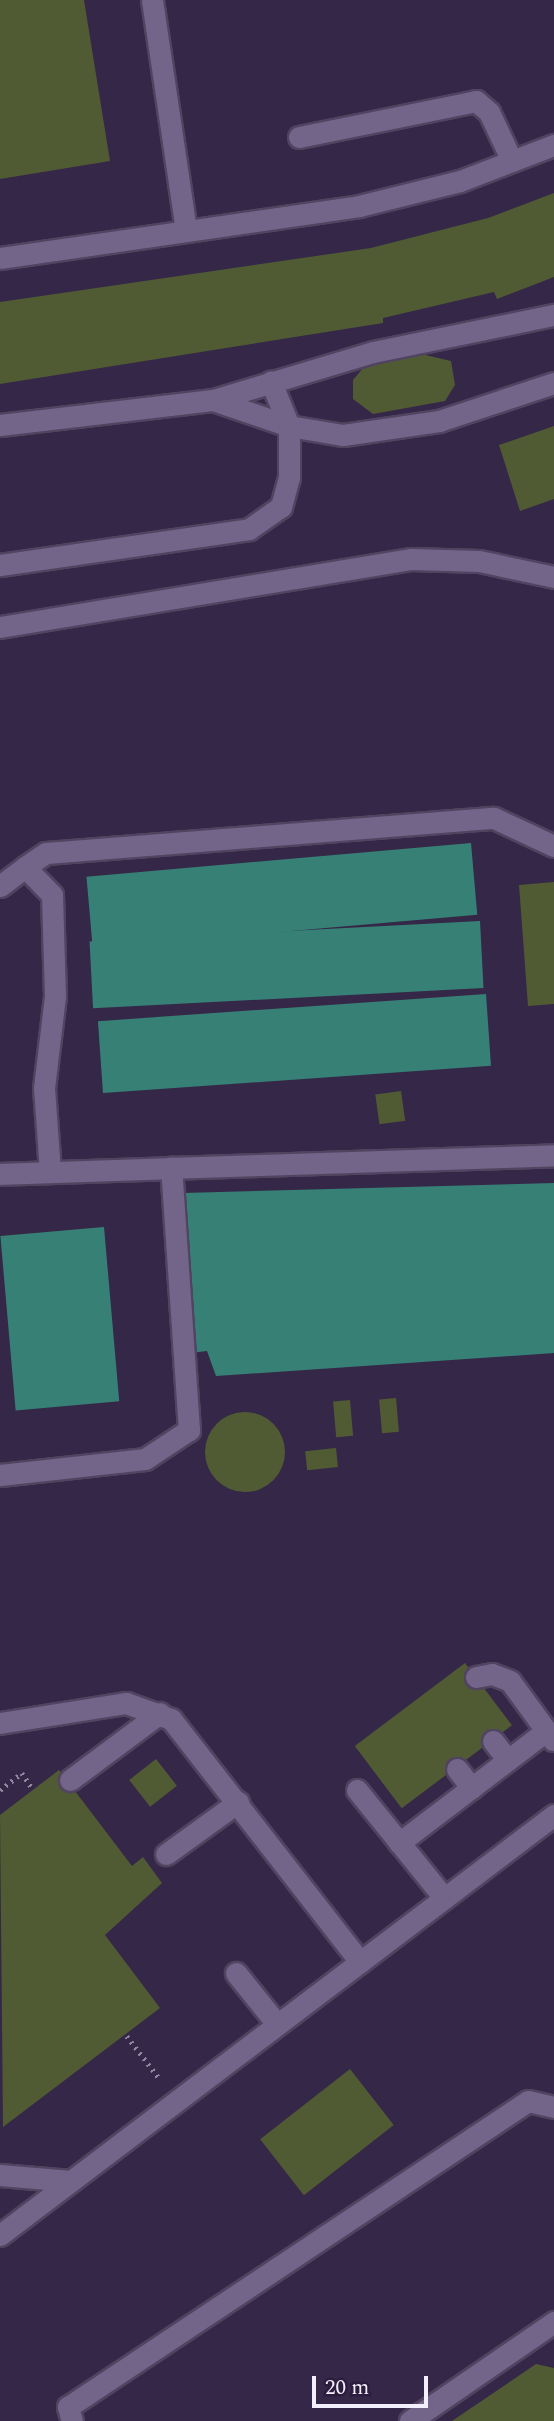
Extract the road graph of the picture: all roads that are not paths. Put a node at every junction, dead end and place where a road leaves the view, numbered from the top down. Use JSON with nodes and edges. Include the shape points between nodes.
{"nodes":[{"id":1,"x":152,"y":0,"type":"edge"},
{"id":2,"x":299,"y":137,"type":"dead end"},
{"id":3,"x":554,"y":145,"type":"edge"},
{"id":4,"x":512,"y":161,"type":"junction"},
{"id":5,"x":186,"y":231,"type":"junction"},
{"id":6,"x":0,"y":258,"type":"edge"},
{"id":7,"x":554,"y":315,"type":"edge"},
{"id":8,"x":271,"y":382,"type":"junction"},
{"id":9,"x":554,"y":383,"type":"edge"},
{"id":10,"x":213,"y":400,"type":"junction"},
{"id":11,"x":0,"y":425,"type":"edge"},
{"id":12,"x":289,"y":426,"type":"junction"},
{"id":13,"x":0,"y":565,"type":"edge"},
{"id":14,"x":554,"y":577,"type":"edge"},
{"id":15,"x":0,"y":627,"type":"edge"},
{"id":16,"x":554,"y":846,"type":"edge"},
{"id":17,"x":25,"y":867,"type":"junction"},
{"id":18,"x":0,"y":886,"type":"edge"},
{"id":19,"x":554,"y":1155,"type":"edge"},
{"id":20,"x":171,"y":1167,"type":"junction"},
{"id":21,"x":50,"y":1172,"type":"junction"},
{"id":22,"x":0,"y":1174,"type":"edge"},
{"id":23,"x":0,"y":1475,"type":"edge"},
{"id":24,"x":476,"y":1677,"type":"dead end"},
{"id":25,"x":160,"y":1713,"type":"junction"},
{"id":26,"x":0,"y":1723,"type":"edge"},
{"id":27,"x":550,"y":1736,"type":"edge"},
{"id":28,"x":494,"y":1741,"type":"dead end"},
{"id":29,"x":508,"y":1760,"type":"junction"},
{"id":30,"x":457,"y":1769,"type":"dead end"},
{"id":31,"x":70,"y":1780,"type":"dead end"},
{"id":32,"x":472,"y":1788,"type":"junction"},
{"id":33,"x":357,"y":1790,"type":"dead end"},
{"id":34,"x":238,"y":1802,"type":"junction"},
{"id":35,"x":554,"y":1815,"type":"edge"},
{"id":36,"x":399,"y":1843,"type":"junction"},
{"id":37,"x":166,"y":1854,"type":"dead end"},
{"id":38,"x":444,"y":1898,"type":"junction"},
{"id":39,"x":360,"y":1962,"type":"junction"},
{"id":40,"x":236,"y":1973,"type":"dead end"},
{"id":41,"x":277,"y":2024,"type":"junction"},
{"id":42,"x":554,"y":2106,"type":"edge"},
{"id":43,"x":0,"y":2175,"type":"edge"},
{"id":44,"x":71,"y":2181,"type":"junction"},
{"id":45,"x":0,"y":2235,"type":"edge"},
{"id":46,"x":554,"y":2322,"type":"edge"},
{"id":47,"x":72,"y":2421,"type":"edge"},
{"id":48,"x":410,"y":2421,"type":"edge"}],
"edges":[{"from":1,"to":5,"type":"street"},
{"from":2,"to":4,"type":"street","via":[[476,101],[489,112]]},
{"from":3,"to":4,"type":"street"},
{"from":4,"to":5,"type":"street","via":[[359,206]]},
{"from":5,"to":6,"type":"street"},
{"from":7,"to":8,"type":"street","via":[[373,352]]},
{"from":8,"to":10,"type":"street"},
{"from":8,"to":12,"type":"street"},
{"from":9,"to":12,"type":"street","via":[[439,421],[342,435]]},
{"from":10,"to":11,"type":"street"},
{"from":10,"to":12,"type":"street"},
{"from":12,"to":13,"type":"street","via":[[289,478],[281,507],[249,529]]},
{"from":14,"to":15,"type":"street","via":[[479,561],[411,559]]},
{"from":16,"to":17,"type":"street","via":[[494,818],[46,853]]},
{"from":17,"to":18,"type":"street"},
{"from":17,"to":21,"type":"street","via":[[51,895],[55,996],[44,1088]]},
{"from":19,"to":20,"type":"street"},
{"from":20,"to":21,"type":"street"},
{"from":20,"to":23,"type":"street","via":[[189,1430],[145,1460]]},
{"from":21,"to":22,"type":"street"},
{"from":24,"to":27,"type":"street","via":[[492,1674],[510,1681]]},
{"from":25,"to":26,"type":"street","via":[[126,1703],[102,1704]]},
{"from":25,"to":31,"type":"street"},
{"from":25,"to":34,"type":"street","via":[[188,1737]]},
{"from":27,"to":29,"type":"street"},
{"from":28,"to":29,"type":"street"},
{"from":29,"to":32,"type":"street"},
{"from":30,"to":32,"type":"street"},
{"from":32,"to":36,"type":"street"},
{"from":33,"to":36,"type":"street"},
{"from":34,"to":37,"type":"street"},
{"from":34,"to":39,"type":"street"},
{"from":35,"to":38,"type":"street"},
{"from":36,"to":38,"type":"street"},
{"from":38,"to":39,"type":"street"},
{"from":39,"to":41,"type":"street"},
{"from":40,"to":41,"type":"street"},
{"from":41,"to":44,"type":"street"},
{"from":42,"to":47,"type":"street","via":[[528,2101],[68,2406]]},
{"from":43,"to":44,"type":"street"},
{"from":44,"to":45,"type":"street"},
{"from":46,"to":48,"type":"street"}]}
